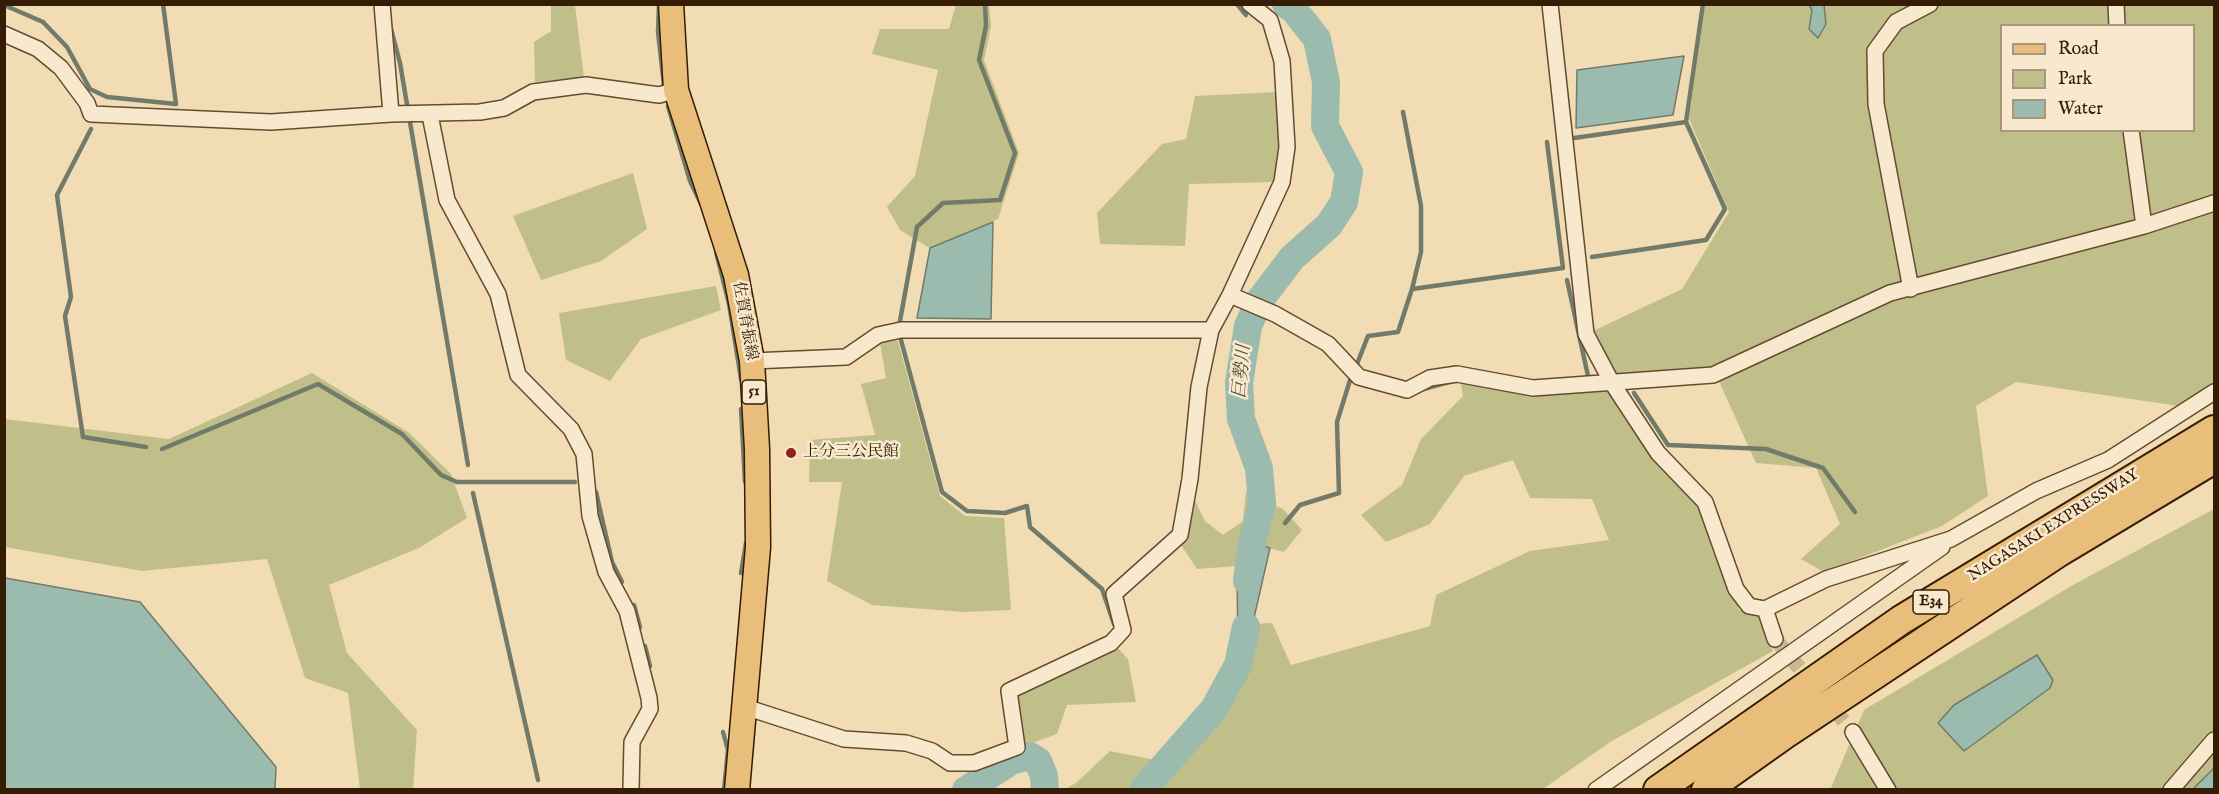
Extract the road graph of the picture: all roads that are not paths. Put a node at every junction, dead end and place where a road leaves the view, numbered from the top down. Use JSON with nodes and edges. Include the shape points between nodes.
{"nodes":[{"id":1,"x":382,"y":4,"type":"edge"},
{"id":2,"x":671,"y":4,"type":"edge"},
{"id":3,"x":1250,"y":4,"type":"edge"},
{"id":4,"x":1550,"y":4,"type":"edge"},
{"id":5,"x":1930,"y":4,"type":"edge"},
{"id":6,"x":2116,"y":4,"type":"edge"},
{"id":7,"x":2117,"y":24,"type":"edge"},
{"id":8,"x":4,"y":34,"type":"edge"},
{"id":9,"x":676,"y":90,"type":"junction"},
{"id":10,"x":394,"y":114,"type":"junction"},
{"id":11,"x":423,"y":115,"type":"junction"},
{"id":12,"x":2131,"y":132,"type":"edge"},
{"id":13,"x":2214,"y":203,"type":"edge"},
{"id":14,"x":2144,"y":226,"type":"junction"},
{"id":15,"x":1911,"y":290,"type":"junction"},
{"id":16,"x":1235,"y":297,"type":"junction"},
{"id":17,"x":1211,"y":330,"type":"junction"},
{"id":18,"x":752,"y":361,"type":"junction"},
{"id":19,"x":1612,"y":383,"type":"junction"},
{"id":20,"x":2214,"y":392,"type":"edge"},
{"id":21,"x":2214,"y":430,"type":"edge"},
{"id":22,"x":2214,"y":459,"type":"edge"},
{"id":23,"x":1951,"y":539,"type":"junction"},
{"id":24,"x":1765,"y":609,"type":"junction"},
{"id":25,"x":1775,"y":639,"type":"tunnel mouth"},
{"id":26,"x":745,"y":707,"type":"junction"},
{"id":27,"x":1854,"y":732,"type":"tunnel mouth"},
{"id":28,"x":2214,"y":740,"type":"edge"},
{"id":29,"x":631,"y":789,"type":"edge"},
{"id":30,"x":737,"y":789,"type":"edge"},
{"id":31,"x":1596,"y":789,"type":"edge"},
{"id":32,"x":1658,"y":789,"type":"edge"},
{"id":33,"x":1707,"y":789,"type":"edge"},
{"id":34,"x":1888,"y":789,"type":"edge"},
{"id":35,"x":2171,"y":789,"type":"edge"}],
"edges":[{"from":1,"to":10,"type":"street"},
{"from":2,"to":9,"type":"main road","name":"佐賀脊振線","number":"51"},
{"from":3,"to":16,"type":"street","via":[[1269,20],[1282,61],[1287,147],[1282,182]]},
{"from":4,"to":19,"type":"street","via":[[1586,334]]},
{"from":5,"to":15,"type":"street","via":[[1896,22],[1875,51],[1876,104]]},
{"from":6,"to":7,"type":"street"},
{"from":8,"to":10,"type":"street","via":[[38,49],[61,68],[91,114],[272,122]]},
{"from":9,"to":11,"type":"street","via":[[659,94],[586,85],[533,92],[504,108]]},
{"from":9,"to":18,"type":"main road","name":"佐賀脊振線","number":"51","via":[[736,275]]},
{"from":10,"to":11,"type":"street"},
{"from":11,"to":29,"type":"street","via":[[447,200],[498,294],[518,375],[571,429],[584,454],[590,516],[606,572],[627,611],[650,698],[650,709],[632,742]]},
{"from":12,"to":14,"type":"street"},
{"from":13,"to":14,"type":"street"},
{"from":14,"to":15,"type":"street"},
{"from":15,"to":19,"type":"street","via":[[1890,293],[1713,375]]},
{"from":16,"to":17,"type":"street"},
{"from":16,"to":19,"type":"street","via":[[1328,344],[1359,377],[1407,390],[1431,378],[1457,374],[1533,388]]},
{"from":17,"to":18,"type":"street","via":[[901,330],[878,335],[846,357]]},
{"from":17,"to":26,"type":"street","via":[[1199,387],[1180,535],[1114,594],[1123,630],[1111,643],[1010,691],[1017,747],[974,763],[950,763],[932,751],[906,743],[844,739]]},
{"from":18,"to":26,"type":"main road","name":"佐賀脊振線","number":"51","via":[[758,547]]},
{"from":19,"to":24,"type":"street","via":[[1658,453],[1705,502],[1737,589],[1749,606]]},
{"from":20,"to":23,"type":"street","via":[[2108,460],[2036,491]]},
{"from":21,"to":32,"type":"highway","name":"NAGASAKI EXPRESSWAY","number":"E34","via":[[1901,620]]},
{"from":22,"to":33,"type":"highway","name":"NAGASAKI EXPRESSWAY","number":"E34","via":[[2059,552]]},
{"from":23,"to":24,"type":"street","via":[[1826,579]]},
{"from":23,"to":31,"type":"street"},
{"from":24,"to":25,"type":"street"},
{"from":26,"to":30,"type":"main road","name":"佐賀脊振線","number":"51"},
{"from":27,"to":34,"type":"street"},
{"from":28,"to":35,"type":"street"}]}
